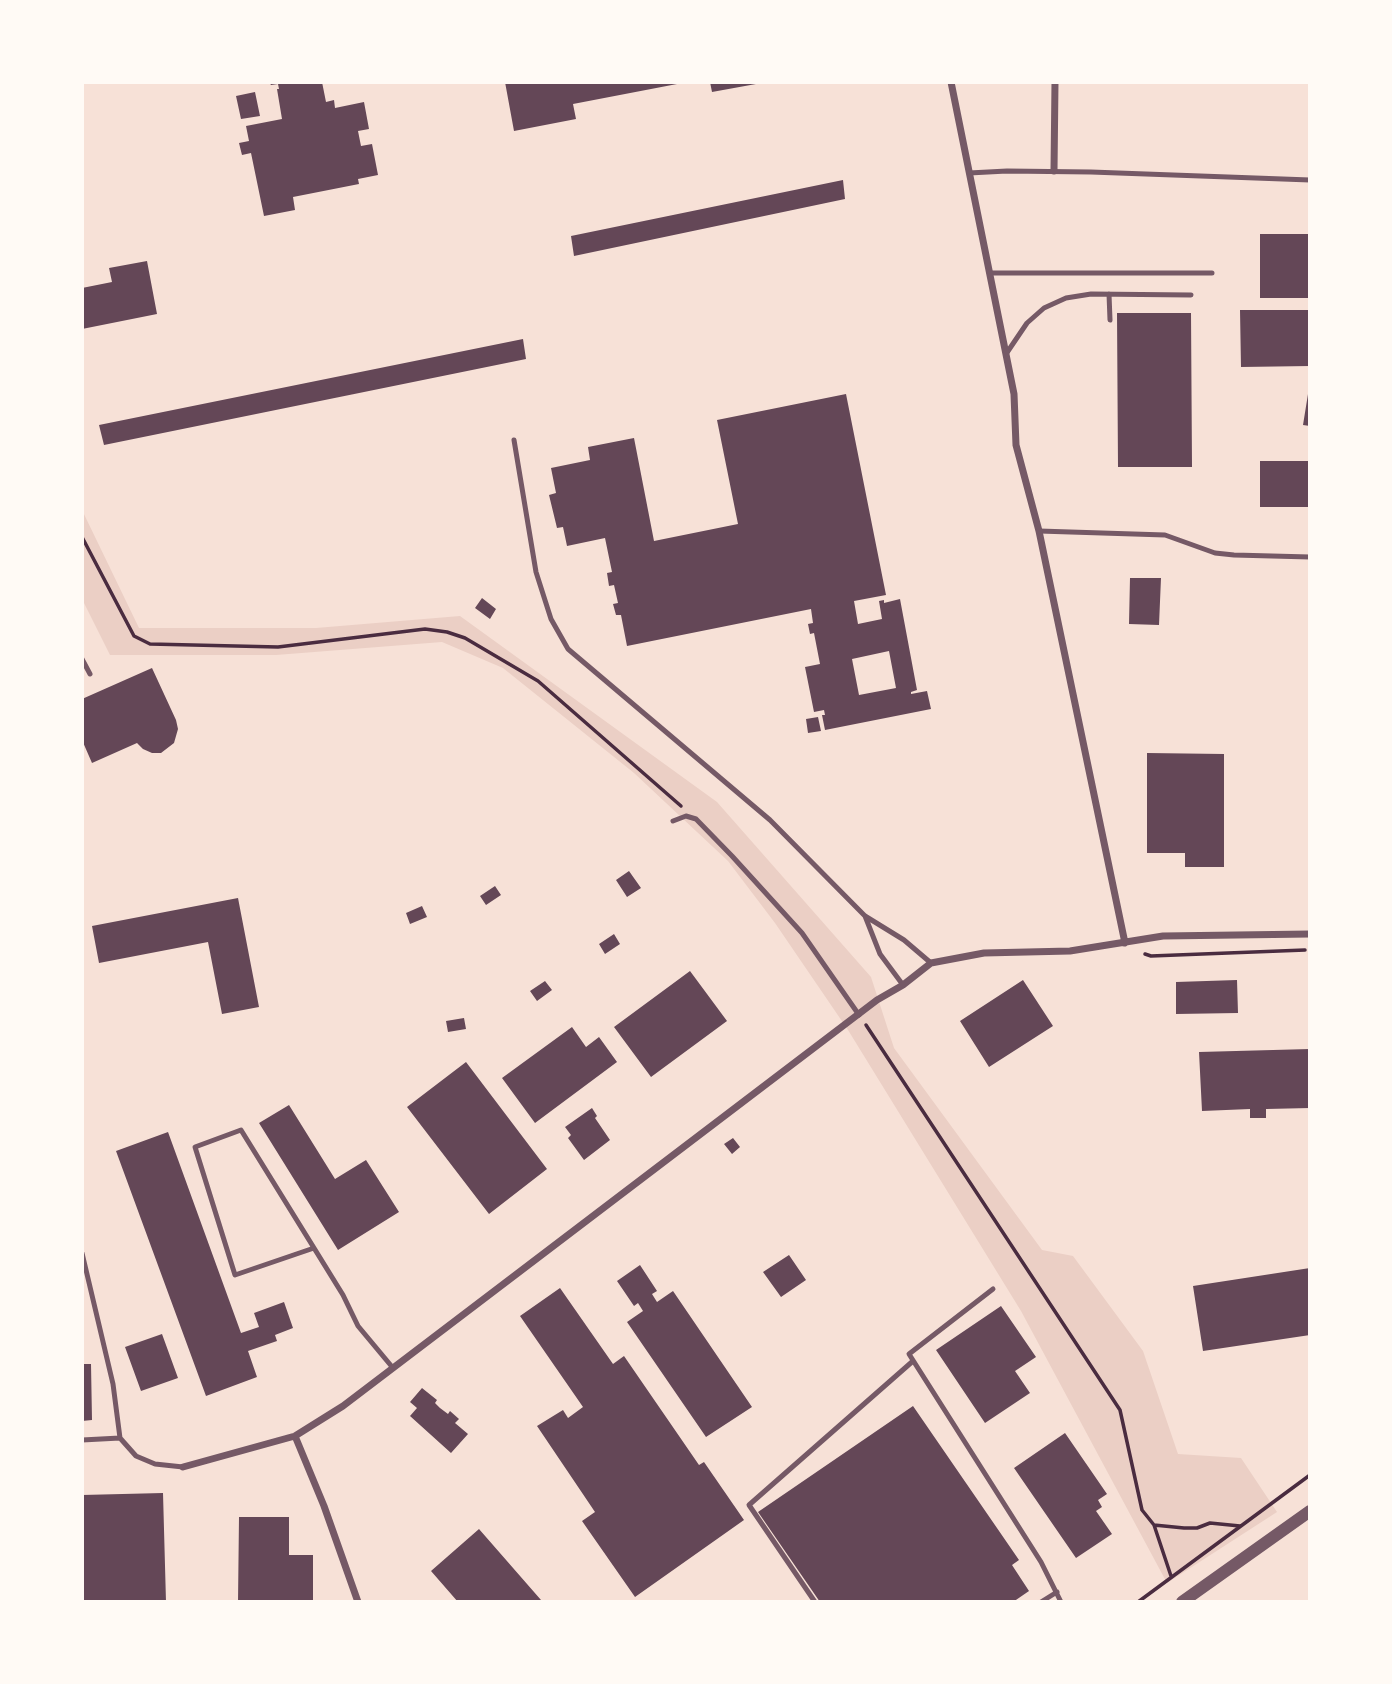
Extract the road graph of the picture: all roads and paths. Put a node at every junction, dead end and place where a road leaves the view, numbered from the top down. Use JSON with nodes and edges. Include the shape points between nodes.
{"nodes":[{"id":1,"x":951,"y":82,"type":"edge"},
{"id":2,"x":1055,"y":82,"type":"edge"},
{"id":3,"x":1054,"y":171,"type":"junction"},
{"id":4,"x":969,"y":173,"type":"junction"},
{"id":5,"x":1310,"y":180,"type":"edge"},
{"id":6,"x":990,"y":273,"type":"junction"},
{"id":7,"x":1212,"y":273,"type":"dead end"},
{"id":8,"x":1109,"y":294,"type":"junction"},
{"id":9,"x":1191,"y":295,"type":"dead end"},
{"id":10,"x":1110,"y":320,"type":"dead end"},
{"id":11,"x":1006,"y":354,"type":"junction"},
{"id":12,"x":514,"y":440,"type":"dead end"},
{"id":13,"x":1039,"y":531,"type":"junction"},
{"id":14,"x":82,"y":537,"type":"edge"},
{"id":15,"x":1310,"y":557,"type":"edge"},
{"id":16,"x":82,"y":659,"type":"edge"},
{"id":17,"x":90,"y":674,"type":"dead end"},
{"id":18,"x":696,"y":819,"type":"junction"},
{"id":19,"x":673,"y":821,"type":"dead end"},
{"id":20,"x":865,"y":916,"type":"junction"},
{"id":21,"x":1310,"y":934,"type":"edge"},
{"id":22,"x":1125,"y":943,"type":"junction"},
{"id":23,"x":1310,"y":950,"type":"edge"},
{"id":24,"x":931,"y":964,"type":"junction"},
{"id":25,"x":903,"y":985,"type":"junction"},
{"id":26,"x":859,"y":1015,"type":"junction"},
{"id":27,"x":314,"y":1248,"type":"junction"},
{"id":28,"x":82,"y":1253,"type":"edge"},
{"id":29,"x":993,"y":1289,"type":"dead end"},
{"id":30,"x":913,"y":1362,"type":"junction"},
{"id":31,"x":393,"y":1368,"type":"junction"},
{"id":32,"x":295,"y":1436,"type":"junction"},
{"id":33,"x":120,"y":1438,"type":"junction"},
{"id":34,"x":82,"y":1440,"type":"edge"},
{"id":35,"x":183,"y":1467,"type":"joint"},
{"id":36,"x":1310,"y":1475,"type":"edge"},
{"id":37,"x":1310,"y":1511,"type":"edge"},
{"id":38,"x":1154,"y":1525,"type":"junction"},
{"id":39,"x":1240,"y":1526,"type":"junction"},
{"id":40,"x":1171,"y":1577,"type":"junction"},
{"id":41,"x":1057,"y":1592,"type":"junction"},
{"id":42,"x":358,"y":1602,"type":"edge"},
{"id":43,"x":815,"y":1602,"type":"edge"},
{"id":44,"x":1041,"y":1602,"type":"edge"},
{"id":45,"x":1061,"y":1602,"type":"edge"},
{"id":46,"x":1138,"y":1602,"type":"edge"},
{"id":47,"x":1182,"y":1602,"type":"edge"}],
"edges":[{"from":1,"to":4,"type":"street"},
{"from":2,"to":3,"type":"street"},
{"from":3,"to":4,"type":"lane"},
{"from":3,"to":5,"type":"lane"},
{"from":4,"to":6,"type":"street"},
{"from":6,"to":7,"type":"lane"},
{"from":6,"to":11,"type":"street"},
{"from":8,"to":9,"type":"lane"},
{"from":8,"to":10,"type":"lane"},
{"from":8,"to":11,"type":"lane","via":[[1066,298],[1044,308],[1027,323]]},
{"from":11,"to":13,"type":"street","via":[[1017,445]]},
{"from":12,"to":20,"type":"lane","via":[[536,572],[551,619],[568,649],[770,820]]},
{"from":13,"to":15,"type":"lane","via":[[1165,535],[1225,554]]},
{"from":13,"to":22,"type":"street"},
{"from":14,"to":18,"type":"path","via":[[134,636],[150,644],[278,647],[425,629],[465,638],[538,681]]},
{"from":16,"to":17,"type":"lane"},
{"from":18,"to":19,"type":"lane","via":[[686,816]]},
{"from":18,"to":26,"type":"lane","via":[[802,933]]},
{"from":20,"to":24,"type":"lane","via":[[904,940]]},
{"from":20,"to":25,"type":"lane","via":[[880,954]]},
{"from":21,"to":22,"type":"street","via":[[1163,936]]},
{"from":22,"to":23,"type":"path","via":[[1151,956]]},
{"from":22,"to":24,"type":"street","via":[[1070,951],[984,953]]},
{"from":24,"to":25,"type":"street"},
{"from":25,"to":26,"type":"street"},
{"from":26,"to":31,"type":"street"},
{"from":26,"to":38,"type":"path","via":[[1120,1410],[1143,1510]]},
{"from":27,"to":27,"type":"lane","via":[[241,1130],[195,1147],[235,1275]]},
{"from":27,"to":31,"type":"lane","via":[[358,1326]]},
{"from":28,"to":33,"type":"lane","via":[[113,1384]]},
{"from":29,"to":30,"type":"lane","via":[[909,1353]]},
{"from":30,"to":41,"type":"lane"},
{"from":30,"to":43,"type":"lane","via":[[749,1506]]},
{"from":31,"to":32,"type":"street"},
{"from":32,"to":35,"type":"street"},
{"from":32,"to":42,"type":"street"},
{"from":33,"to":34,"type":"lane"},
{"from":33,"to":35,"type":"lane","via":[[136,1456]]},
{"from":36,"to":39,"type":"path"},
{"from":37,"to":47,"type":"street"},
{"from":38,"to":39,"type":"path"},
{"from":38,"to":40,"type":"path"},
{"from":39,"to":40,"type":"path"},
{"from":40,"to":46,"type":"path"},
{"from":41,"to":44,"type":"lane"},
{"from":41,"to":45,"type":"lane"}]}
